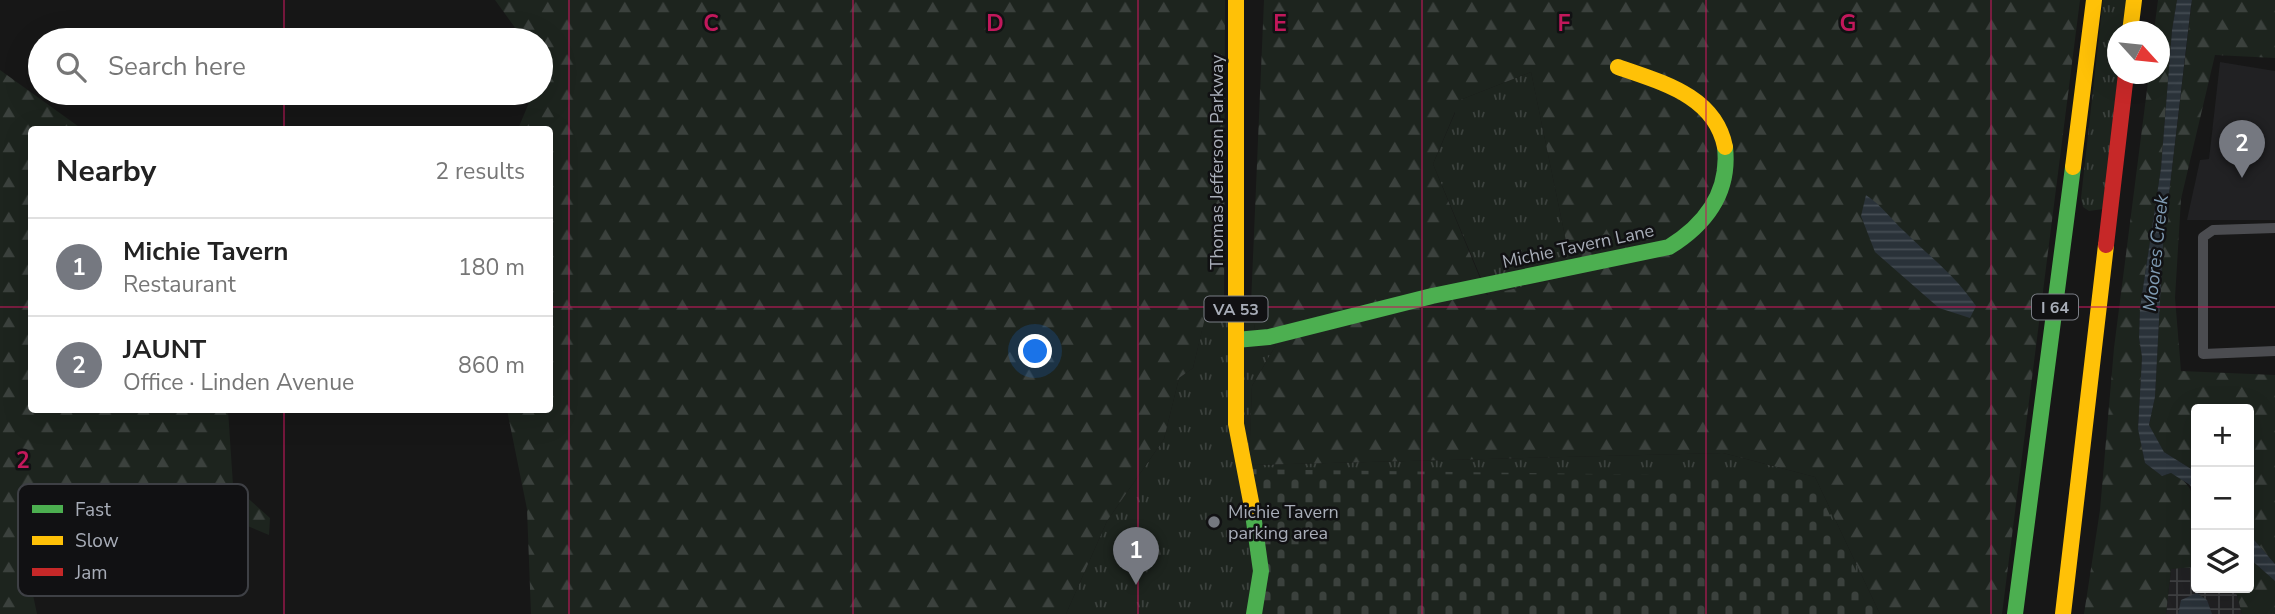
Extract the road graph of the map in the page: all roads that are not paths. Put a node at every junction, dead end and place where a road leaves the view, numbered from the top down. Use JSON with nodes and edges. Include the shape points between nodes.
{"nodes":[{"id":1,"x":1237,"y":0,"type":"edge"},
{"id":2,"x":2094,"y":0,"type":"edge"},
{"id":3,"x":2135,"y":0,"type":"edge"},
{"id":4,"x":2132,"y":21,"type":"edge"},
{"id":5,"x":1618,"y":67,"type":"dead end"},
{"id":6,"x":2125,"y":84,"type":"edge"},
{"id":7,"x":2275,"y":228,"type":"edge"},
{"id":8,"x":1236,"y":341,"type":"junction"},
{"id":9,"x":2275,"y":351,"type":"edge"},
{"id":10,"x":1255,"y":614,"type":"edge"},
{"id":11,"x":2015,"y":614,"type":"edge"},
{"id":12,"x":2063,"y":614,"type":"edge"}],
"edges":[{"from":1,"to":8,"type":"main road","name":"Thomas Jefferson Parkway","number":"VA 53"},
{"from":2,"to":11,"type":"main road","number":"I 64"},
{"from":3,"to":4,"type":"main road"},
{"from":5,"to":8,"type":"main road","name":"Michie Tavern Lane","via":[[1693,98],[1720,131],[1727,167],[1721,195],[1704,222],[1682,240],[1669,247]]},
{"from":6,"to":12,"type":"main road","number":"I 64"},
{"from":7,"to":9,"type":"street","via":[[2213,230],[2203,236],[2203,354]]},
{"from":8,"to":10,"type":"main road","name":"Thomas Jefferson Parkway","number":"VA 53","via":[[1237,447],[1262,559]]}]}
